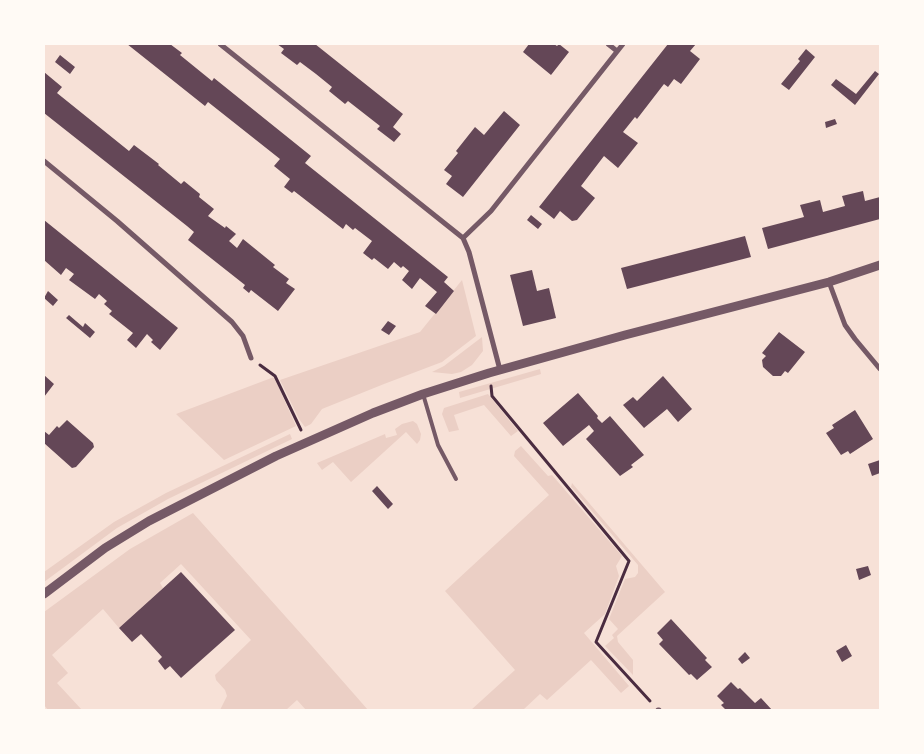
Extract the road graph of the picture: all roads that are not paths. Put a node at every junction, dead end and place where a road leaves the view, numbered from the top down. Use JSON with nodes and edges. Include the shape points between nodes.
{"nodes":[{"id":1,"x":220,"y":44,"type":"edge"},
{"id":2,"x":608,"y":44,"type":"edge"},
{"id":3,"x":623,"y":44,"type":"edge"},
{"id":4,"x":617,"y":51,"type":"junction"},
{"id":5,"x":44,"y":161,"type":"edge"},
{"id":6,"x":463,"y":238,"type":"junction"},
{"id":7,"x":880,"y":265,"type":"edge"},
{"id":8,"x":829,"y":282,"type":"junction"},
{"id":9,"x":251,"y":358,"type":"road end"},
{"id":10,"x":880,"y":369,"type":"edge"},
{"id":11,"x":500,"y":370,"type":"junction"},
{"id":12,"x":423,"y":394,"type":"junction"},
{"id":13,"x":456,"y":479,"type":"dead end"},
{"id":14,"x":44,"y":594,"type":"edge"}],
"edges":[{"from":1,"to":6,"type":"street"},
{"from":2,"to":4,"type":"street"},
{"from":3,"to":4,"type":"street"},
{"from":4,"to":6,"type":"street","via":[[491,211]]},
{"from":5,"to":9,"type":"street","via":[[232,322],[243,336]]},
{"from":6,"to":11,"type":"street"},
{"from":7,"to":8,"type":"street"},
{"from":8,"to":10,"type":"street","via":[[845,325]]},
{"from":8,"to":11,"type":"street"},
{"from":11,"to":12,"type":"street"},
{"from":12,"to":13,"type":"lane","via":[[438,445]]},
{"from":12,"to":14,"type":"street","via":[[373,413],[222,482],[127,534]]}]}
